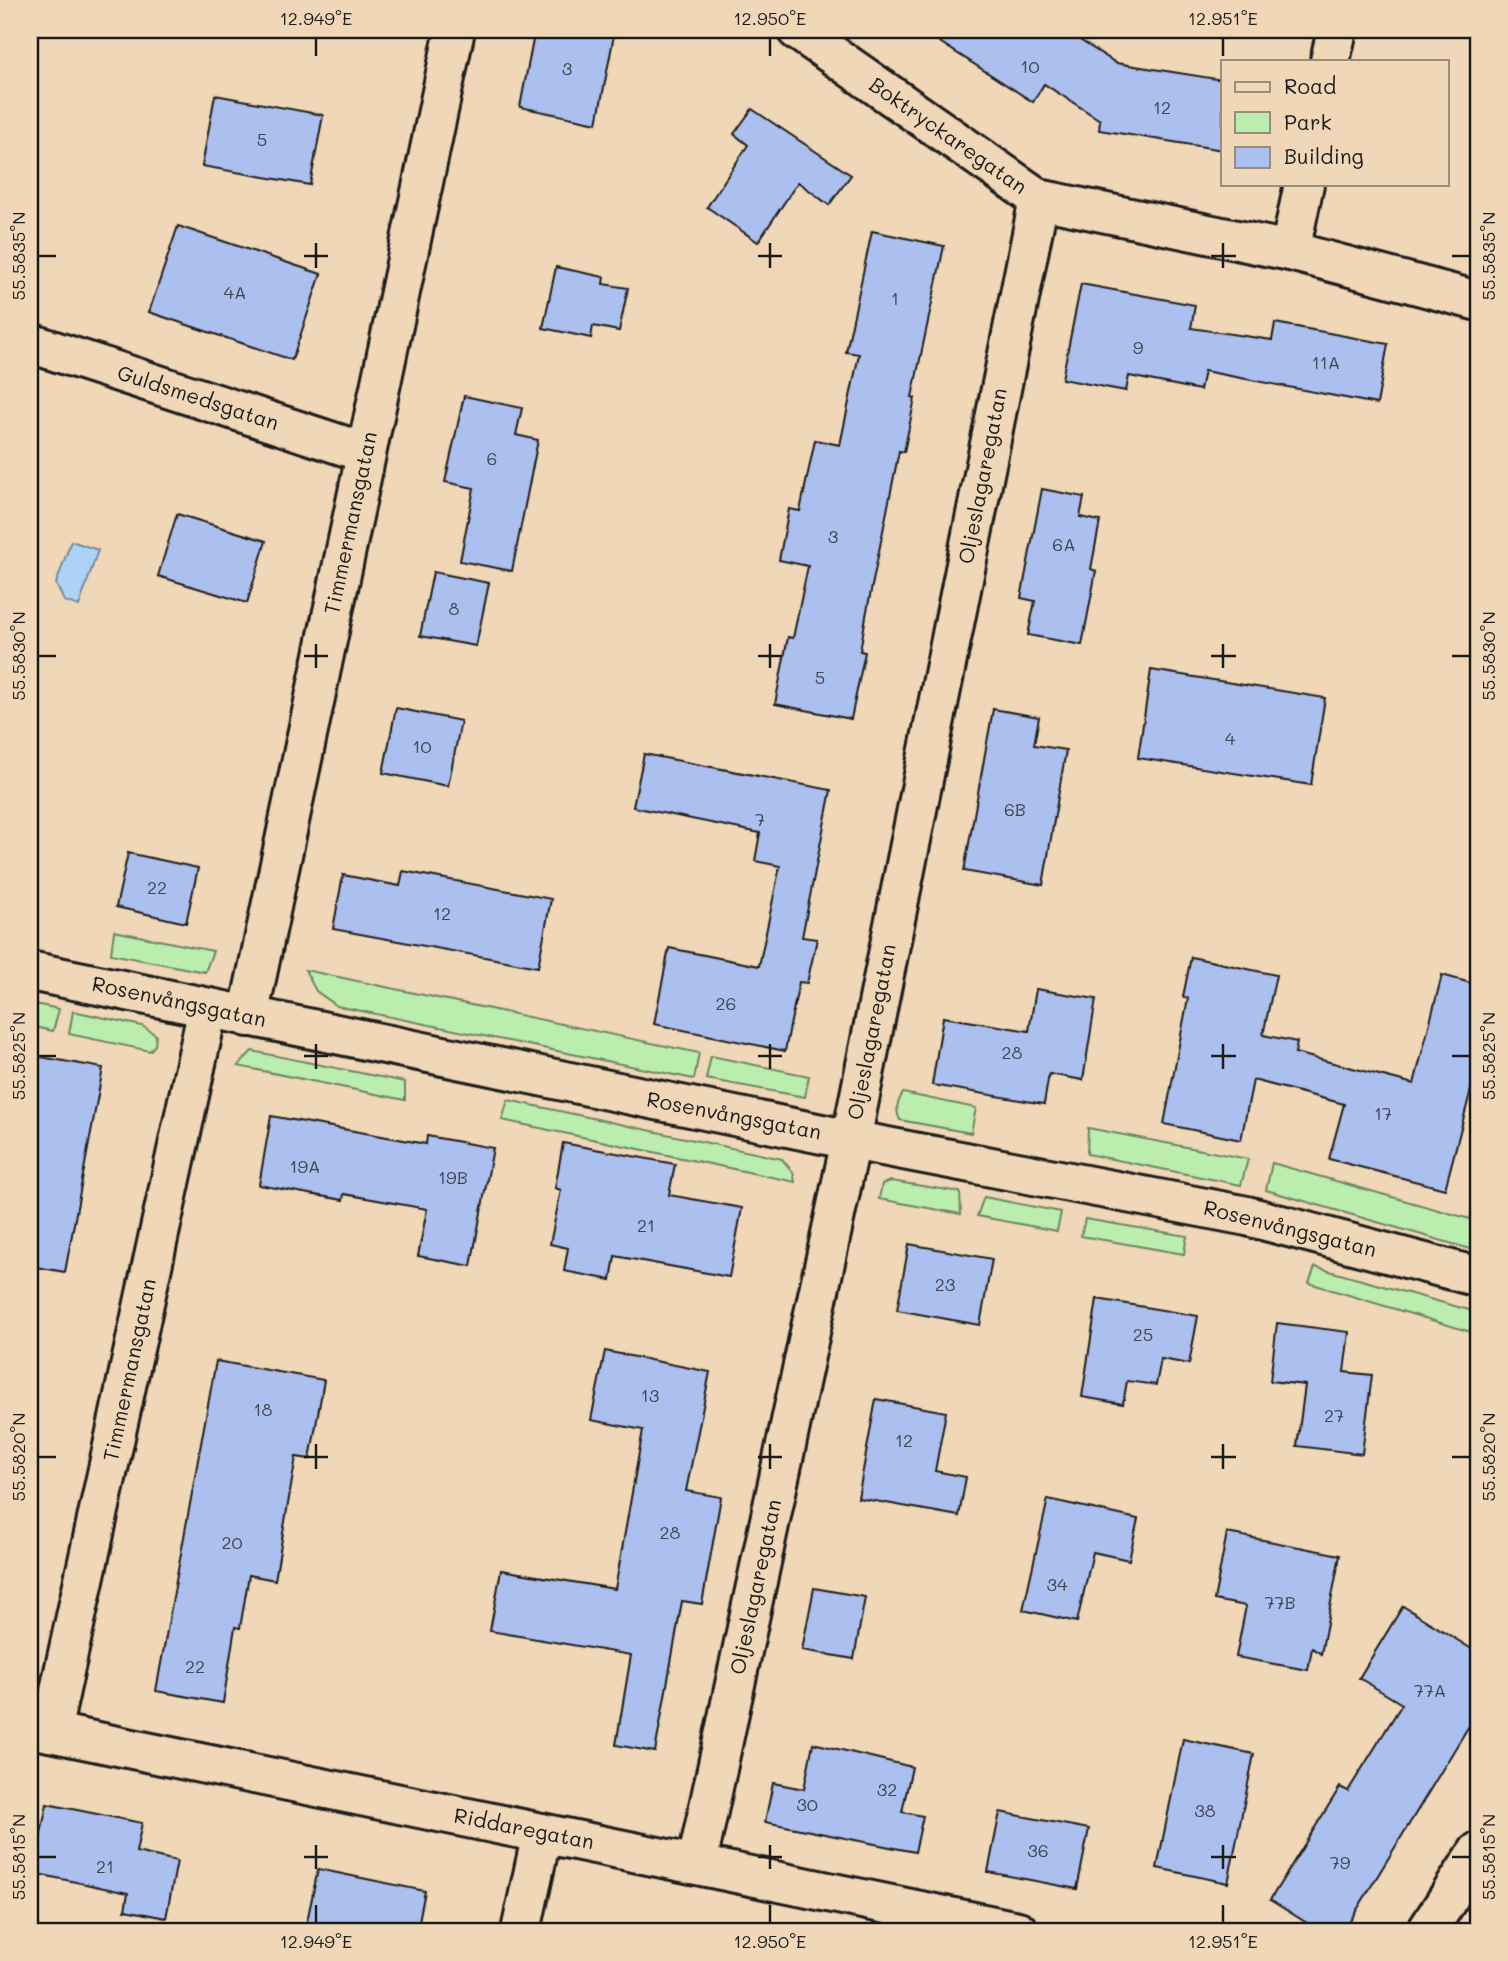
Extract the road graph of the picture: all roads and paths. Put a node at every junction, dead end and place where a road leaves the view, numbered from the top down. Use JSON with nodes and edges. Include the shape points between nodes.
{"nodes":[{"id":1,"x":455,"y":30,"type":"edge"},
{"id":2,"x":797,"y":30,"type":"edge"},
{"id":3,"x":1337,"y":30,"type":"edge"},
{"id":4,"x":1331,"y":60,"type":"edge"},
{"id":5,"x":1304,"y":186,"type":"edge"},
{"id":6,"x":1039,"y":200,"type":"junction"},
{"id":7,"x":1290,"y":251,"type":"junction"},
{"id":8,"x":1478,"y":301,"type":"edge"},
{"id":9,"x":30,"y":342,"type":"edge"},
{"id":10,"x":366,"y":453,"type":"junction"},
{"id":11,"x":30,"y":971,"type":"edge"},
{"id":12,"x":208,"y":1008,"type":"junction"},
{"id":13,"x":248,"y":1017,"type":"junction"},
{"id":14,"x":851,"y":1140,"type":"junction"},
{"id":15,"x":1478,"y":1277,"type":"edge"},
{"id":16,"x":41,"y":1730,"type":"edge"},
{"id":17,"x":542,"y":1833,"type":"junction"},
{"id":18,"x":1478,"y":1853,"type":"edge"},
{"id":19,"x":697,"y":1863,"type":"junction"},
{"id":20,"x":521,"y":1931,"type":"edge"},
{"id":21,"x":1018,"y":1931,"type":"edge"},
{"id":22,"x":1427,"y":1931,"type":"edge"}],
"edges":[{"from":1,"to":10,"type":"street","name":"Timmermansgatan"},
{"from":2,"to":6,"type":"street","name":"Boktryckaregatan"},
{"from":3,"to":4,"type":"street"},
{"from":5,"to":7,"type":"street"},
{"from":6,"to":7,"type":"street","name":"Boktryckaregatan"},
{"from":6,"to":14,"type":"street","name":"Oljeslagaregatan"},
{"from":7,"to":8,"type":"street","name":"Boktryckaregatan"},
{"from":9,"to":10,"type":"street","name":"Guldsmedsgatan"},
{"from":10,"to":13,"type":"street","name":"Timmermansgatan"},
{"from":11,"to":12,"type":"street","name":"Rosenvångsgatan"},
{"from":12,"to":13,"type":"street","name":"Rosenvångsgatan"},
{"from":12,"to":16,"type":"street","name":"Timmermansgatan"},
{"from":13,"to":14,"type":"street","name":"Rosenvångsgatan"},
{"from":14,"to":15,"type":"street","name":"Rosenvångsgatan","via":[[1247,1216]]},
{"from":14,"to":19,"type":"street","name":"Oljeslagaregatan"},
{"from":16,"to":17,"type":"street","name":"Riddaregatan"},
{"from":17,"to":19,"type":"street","name":"Riddaregatan"},
{"from":17,"to":20,"type":"street"},
{"from":18,"to":22,"type":"street"},
{"from":19,"to":21,"type":"street","name":"Riddaregatan"}]}
